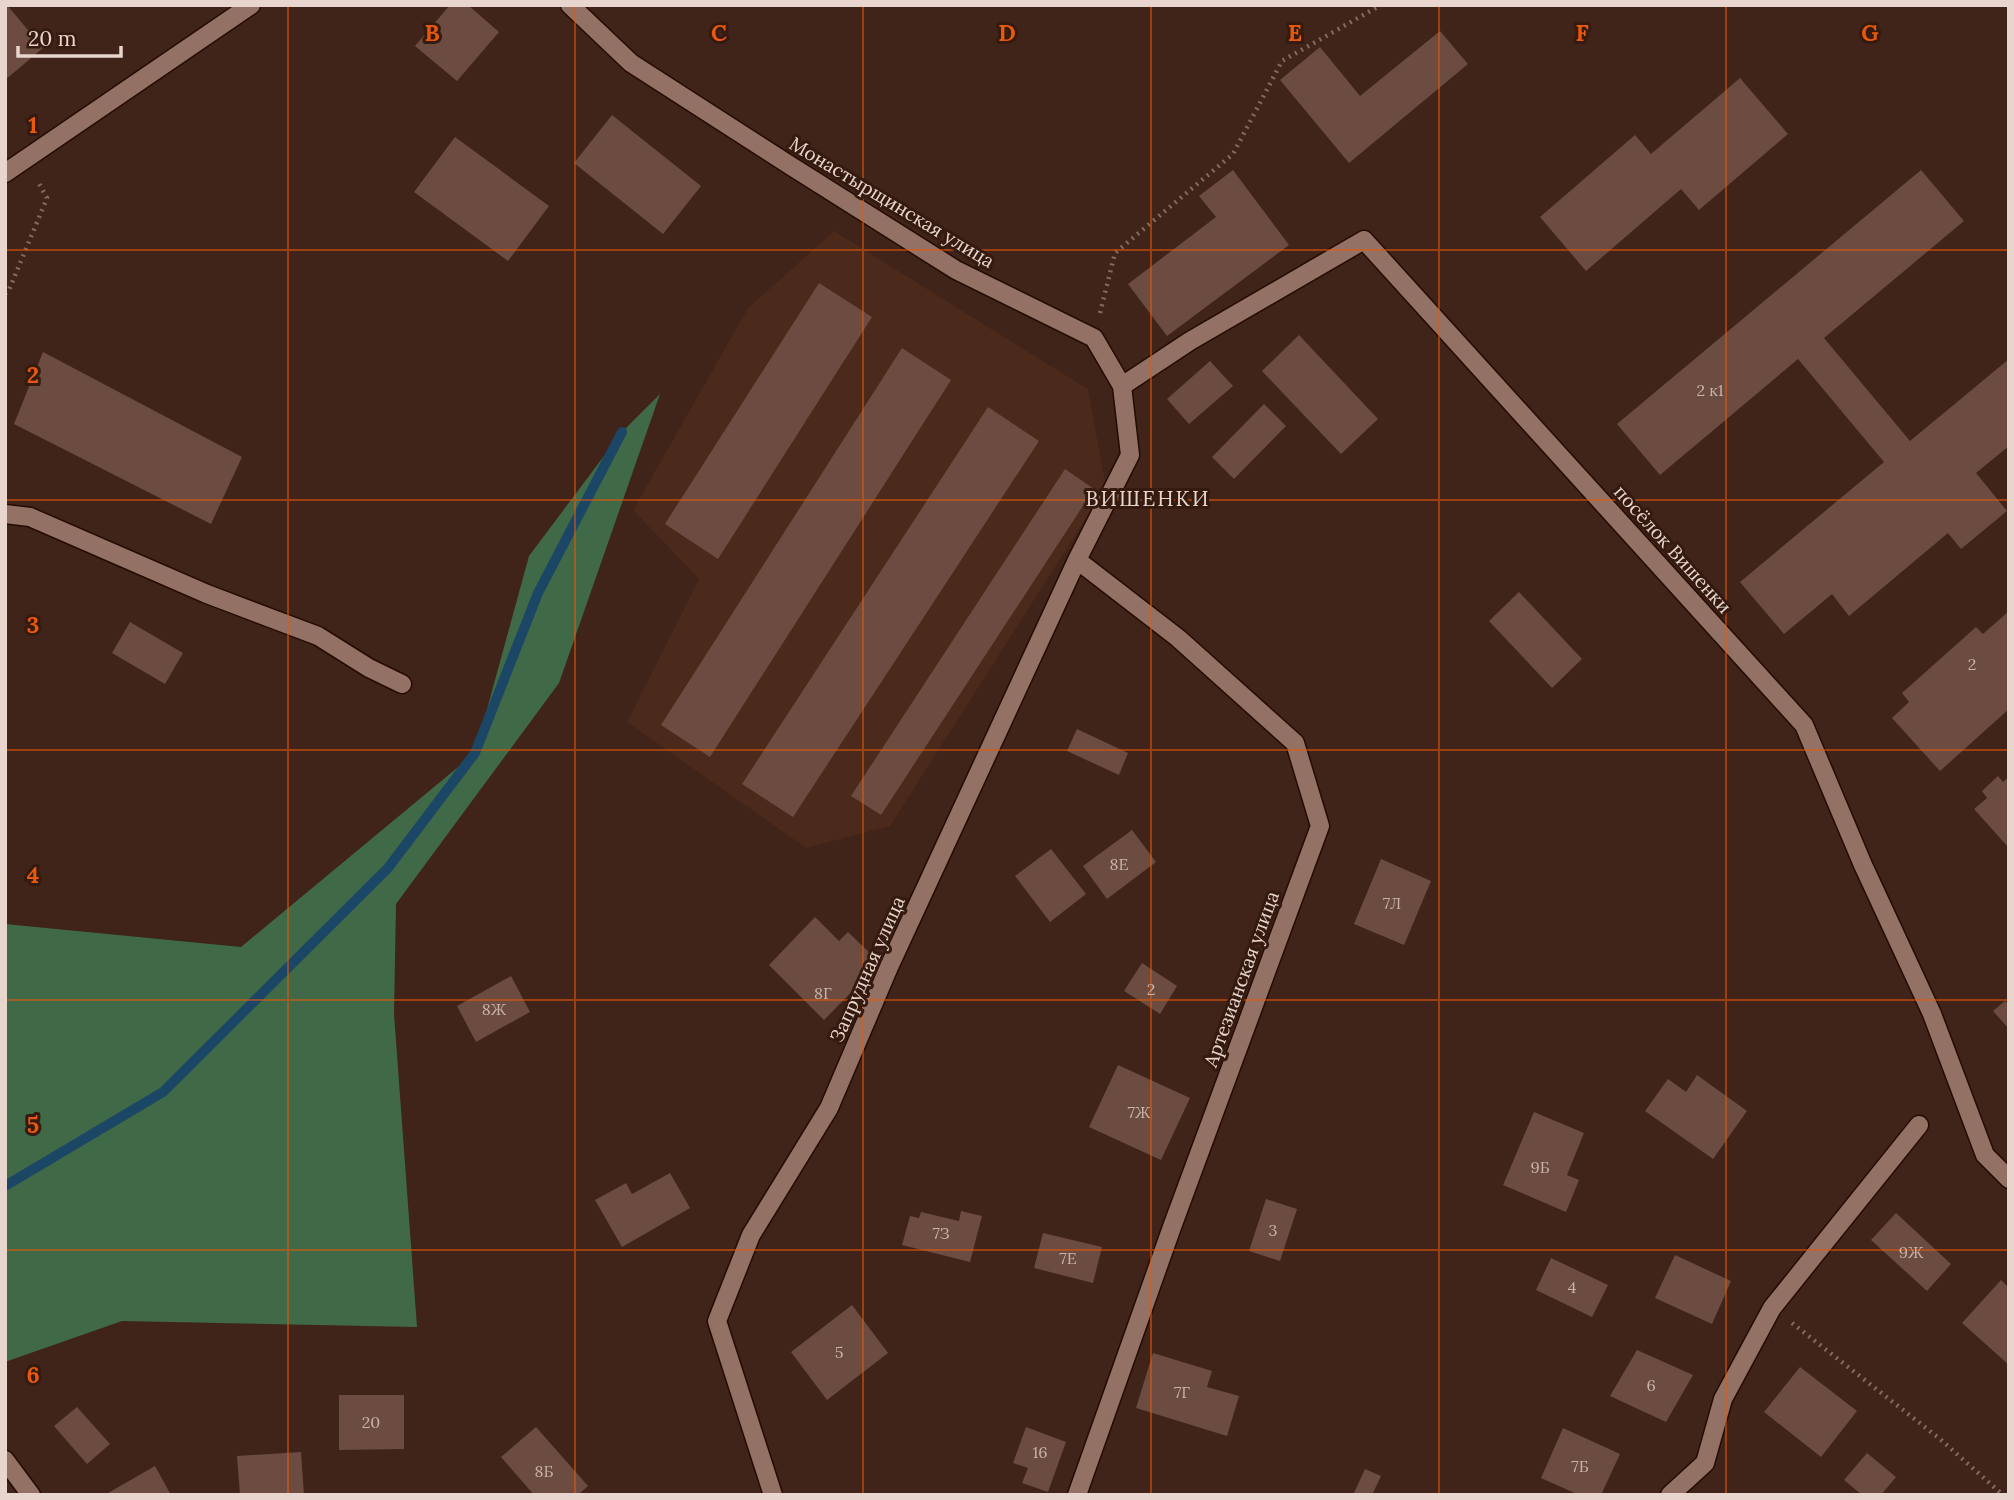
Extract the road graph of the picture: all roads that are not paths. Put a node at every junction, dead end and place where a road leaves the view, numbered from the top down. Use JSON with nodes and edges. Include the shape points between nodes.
{"nodes":[{"id":1,"x":251,"y":5,"type":"edge"},
{"id":2,"x":570,"y":5,"type":"edge"},
{"id":3,"x":5,"y":173,"type":"edge"},
{"id":4,"x":1122,"y":386,"type":"junction"},
{"id":5,"x":5,"y":514,"type":"edge"},
{"id":6,"x":1077,"y":560,"type":"junction"},
{"id":7,"x":402,"y":684,"type":"dead end"},
{"id":8,"x":1919,"y":1125,"type":"dead end"},
{"id":9,"x":2009,"y":1179,"type":"edge"},
{"id":10,"x":5,"y":1460,"type":"edge"},
{"id":11,"x":31,"y":1495,"type":"edge"},
{"id":12,"x":773,"y":1495,"type":"edge"},
{"id":13,"x":1077,"y":1495,"type":"edge"},
{"id":14,"x":1670,"y":1495,"type":"edge"}],
"edges":[{"from":1,"to":3,"type":"street"},
{"from":2,"to":4,"type":"street","name":"Монастырщинская улица","via":[[632,63],[803,173],[956,270],[1094,338]]},
{"from":4,"to":6,"type":"street","name":"Запрудная улица","via":[[1130,454]]},
{"from":4,"to":9,"type":"street","name":"посёлок Вишенки","via":[[1364,240],[1804,724],[1932,1014],[1985,1155]]},
{"from":5,"to":7,"type":"street","via":[[30,517],[207,594],[318,636]]},
{"from":6,"to":12,"type":"street","name":"Запрудная улица","via":[[829,1108],[751,1235],[716,1321]]},
{"from":6,"to":13,"type":"street","name":"Артезианская улица","via":[[1178,638],[1294,744],[1320,826]]},
{"from":8,"to":14,"type":"street","via":[[1772,1308],[1723,1399],[1705,1463]]},
{"from":10,"to":11,"type":"street"}]}
